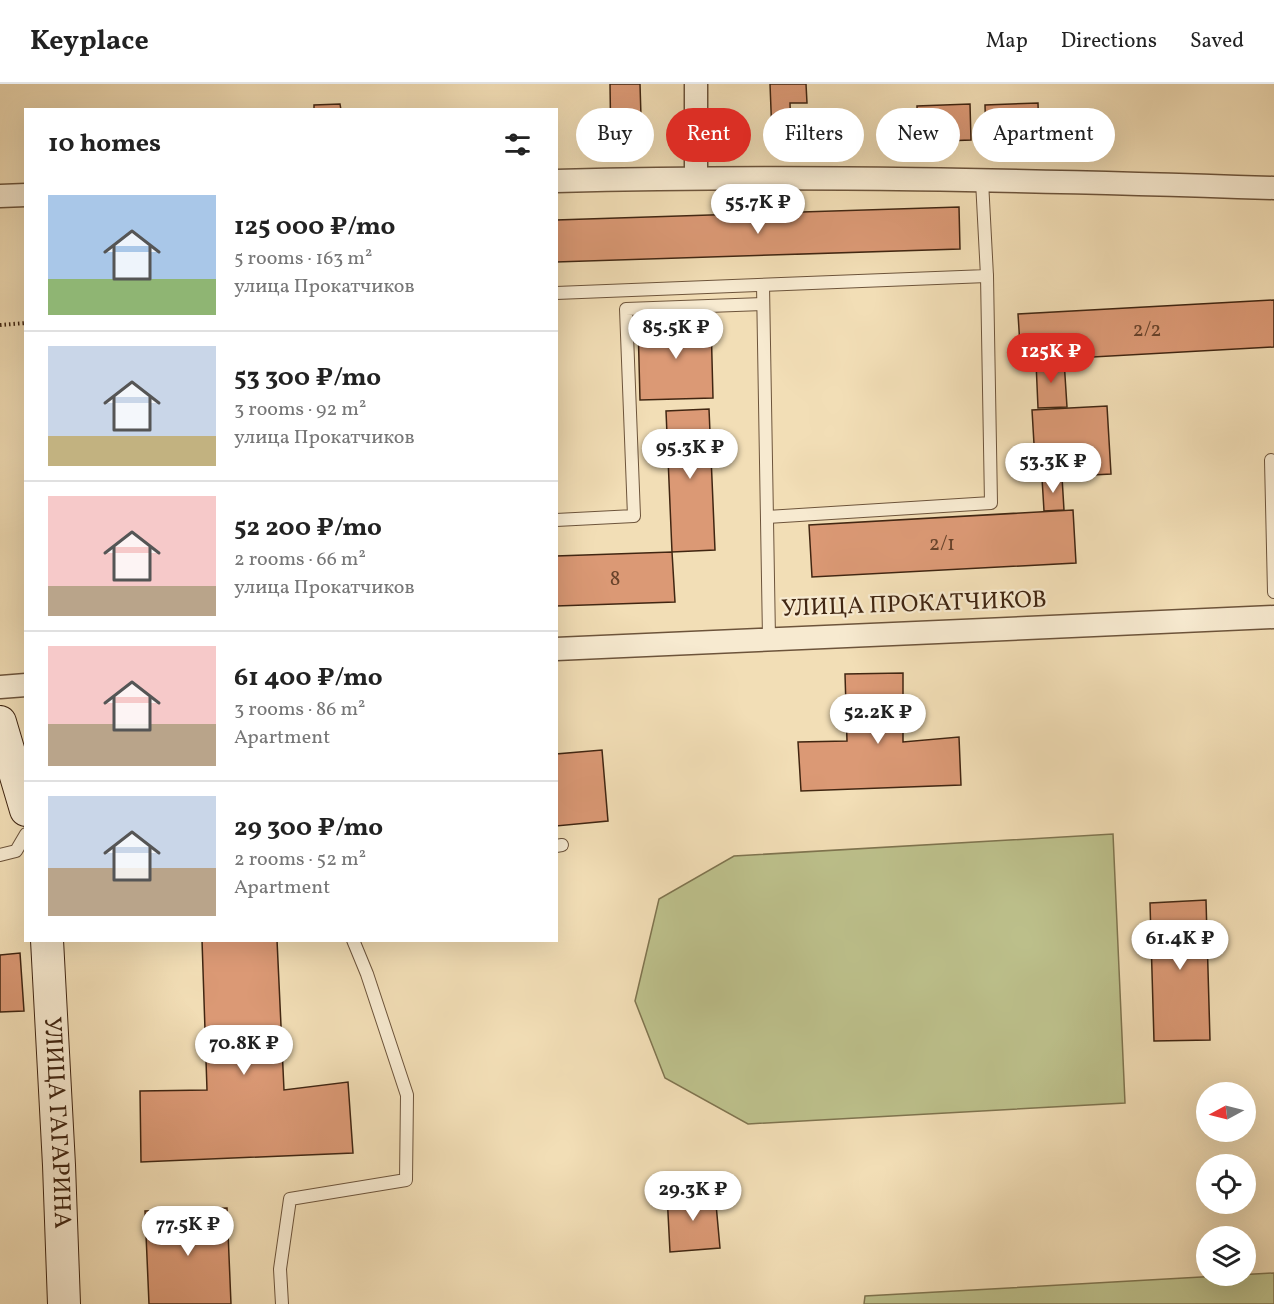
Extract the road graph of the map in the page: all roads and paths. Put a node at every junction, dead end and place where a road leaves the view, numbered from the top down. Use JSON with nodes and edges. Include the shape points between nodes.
{"nodes":[{"id":1,"x":696,"y":84,"type":"edge"},
{"id":2,"x":696,"y":178,"type":"junction"},
{"id":3,"x":982,"y":181,"type":"junction"},
{"id":4,"x":558,"y":182,"type":"edge"},
{"id":5,"x":1274,"y":188,"type":"edge"},
{"id":6,"x":24,"y":195,"type":"edge"},
{"id":7,"x":0,"y":196,"type":"edge"},
{"id":8,"x":987,"y":276,"type":"junction"},
{"id":9,"x":763,"y":285,"type":"junction"},
{"id":10,"x":558,"y":293,"type":"edge"},
{"id":11,"x":763,"y":304,"type":"junction"},
{"id":12,"x":24,"y":323,"type":"edge"},
{"id":13,"x":0,"y":325,"type":"edge"},
{"id":14,"x":1271,"y":460,"type":"dead end"},
{"id":15,"x":766,"y":518,"type":"junction"},
{"id":16,"x":558,"y":520,"type":"edge"},
{"id":17,"x":1274,"y":592,"type":"edge"},
{"id":18,"x":1274,"y":617,"type":"edge"},
{"id":19,"x":769,"y":638,"type":"junction"},
{"id":20,"x":558,"y":649,"type":"edge"},
{"id":21,"x":24,"y":685,"type":"edge"},
{"id":22,"x":0,"y":687,"type":"edge"},
{"id":23,"x":0,"y":722,"type":"edge"},
{"id":24,"x":24,"y":803,"type":"edge"},
{"id":25,"x":24,"y":837,"type":"edge"},
{"id":26,"x":0,"y":855,"type":"edge"},
{"id":27,"x":47,"y":942,"type":"edge"},
{"id":28,"x":354,"y":942,"type":"edge"},
{"id":29,"x":64,"y":1304,"type":"edge"},
{"id":30,"x":282,"y":1304,"type":"edge"}],
"edges":[{"from":1,"to":2,"type":"street"},
{"from":2,"to":3,"type":"street"},
{"from":2,"to":4,"type":"street"},
{"from":3,"to":5,"type":"street"},
{"from":3,"to":8,"type":"lane"},
{"from":6,"to":7,"type":"street"},
{"from":8,"to":9,"type":"lane"},
{"from":8,"to":15,"type":"lane","via":[[992,503]]},
{"from":9,"to":10,"type":"lane"},
{"from":9,"to":11,"type":"lane"},
{"from":11,"to":15,"type":"lane"},
{"from":11,"to":16,"type":"lane","via":[[626,309],[634,516]]},
{"from":12,"to":13,"type":"path"},
{"from":14,"to":17,"type":"lane"},
{"from":15,"to":19,"type":"lane"},
{"from":18,"to":19,"type":"street","name":"УЛИЦА ПРОКАТЧИКОВ"},
{"from":19,"to":20,"type":"street","name":"УЛИЦА ПРОКАТЧИКОВ"},
{"from":21,"to":22,"type":"street"},
{"from":23,"to":24,"type":"street"},
{"from":25,"to":26,"type":"lane","via":[[16,851]]},
{"from":27,"to":29,"type":"street","name":"УЛИЦА ГАГАРИНА"},
{"from":28,"to":30,"type":"lane","via":[[407,1095],[406,1180],[290,1199],[280,1269]]}]}
